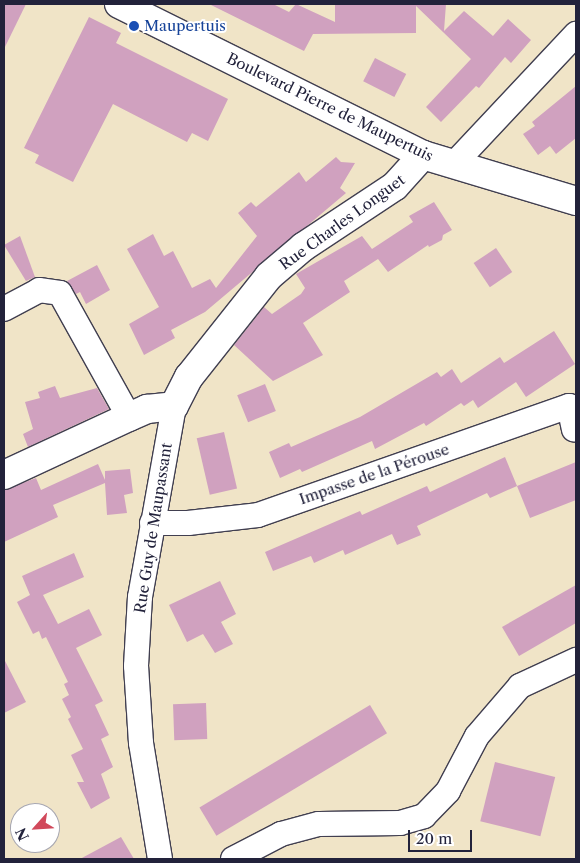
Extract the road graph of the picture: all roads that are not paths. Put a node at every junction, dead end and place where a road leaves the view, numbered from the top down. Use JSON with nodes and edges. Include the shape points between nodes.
{"nodes":[{"id":1,"x":119,"y":4,"type":"edge"},
{"id":2,"x":576,"y":34,"type":"edge"},
{"id":3,"x":423,"y":155,"type":"junction"},
{"id":4,"x":453,"y":165,"type":"junction"},
{"id":5,"x":576,"y":201,"type":"edge"},
{"id":6,"x":4,"y":309,"type":"edge"},
{"id":7,"x":174,"y":406,"type":"junction"},
{"id":8,"x":129,"y":417,"type":"junction"},
{"id":9,"x":574,"y":429,"type":"dead end"},
{"id":10,"x":4,"y":475,"type":"edge"},
{"id":11,"x":152,"y":523,"type":"junction"},
{"id":12,"x":576,"y":660,"type":"edge"},
{"id":13,"x":160,"y":859,"type":"edge"},
{"id":14,"x":233,"y":859,"type":"edge"}],
"edges":[{"from":1,"to":3,"type":"street","name":"Boulevard Pierre de Maupertuis"},
{"from":2,"to":4,"type":"street"},
{"from":3,"to":4,"type":"street","name":"Boulevard Pierre de Maupertuis"},
{"from":3,"to":7,"type":"street","name":"Rue Charles Longuet","via":[[395,186],[303,247],[269,276],[189,377]]},
{"from":4,"to":5,"type":"street","name":"Boulevard Pierre de Maupertuis"},
{"from":6,"to":8,"type":"street","via":[[39,290],[60,293]]},
{"from":7,"to":8,"type":"street","via":[[147,409]]},
{"from":7,"to":11,"type":"street","name":"Rue Guy de Maupassant"},
{"from":8,"to":10,"type":"street"},
{"from":9,"to":11,"type":"street","name":"Impasse de la Pérouse","via":[[569,406],[258,515],[188,523]]},
{"from":11,"to":13,"type":"street","name":"Rue Guy de Maupassant","via":[[140,598],[136,666],[140,744]]},
{"from":12,"to":14,"type":"street","via":[[520,686],[477,736],[448,791],[424,816],[400,822],[319,824],[281,834]]}]}
